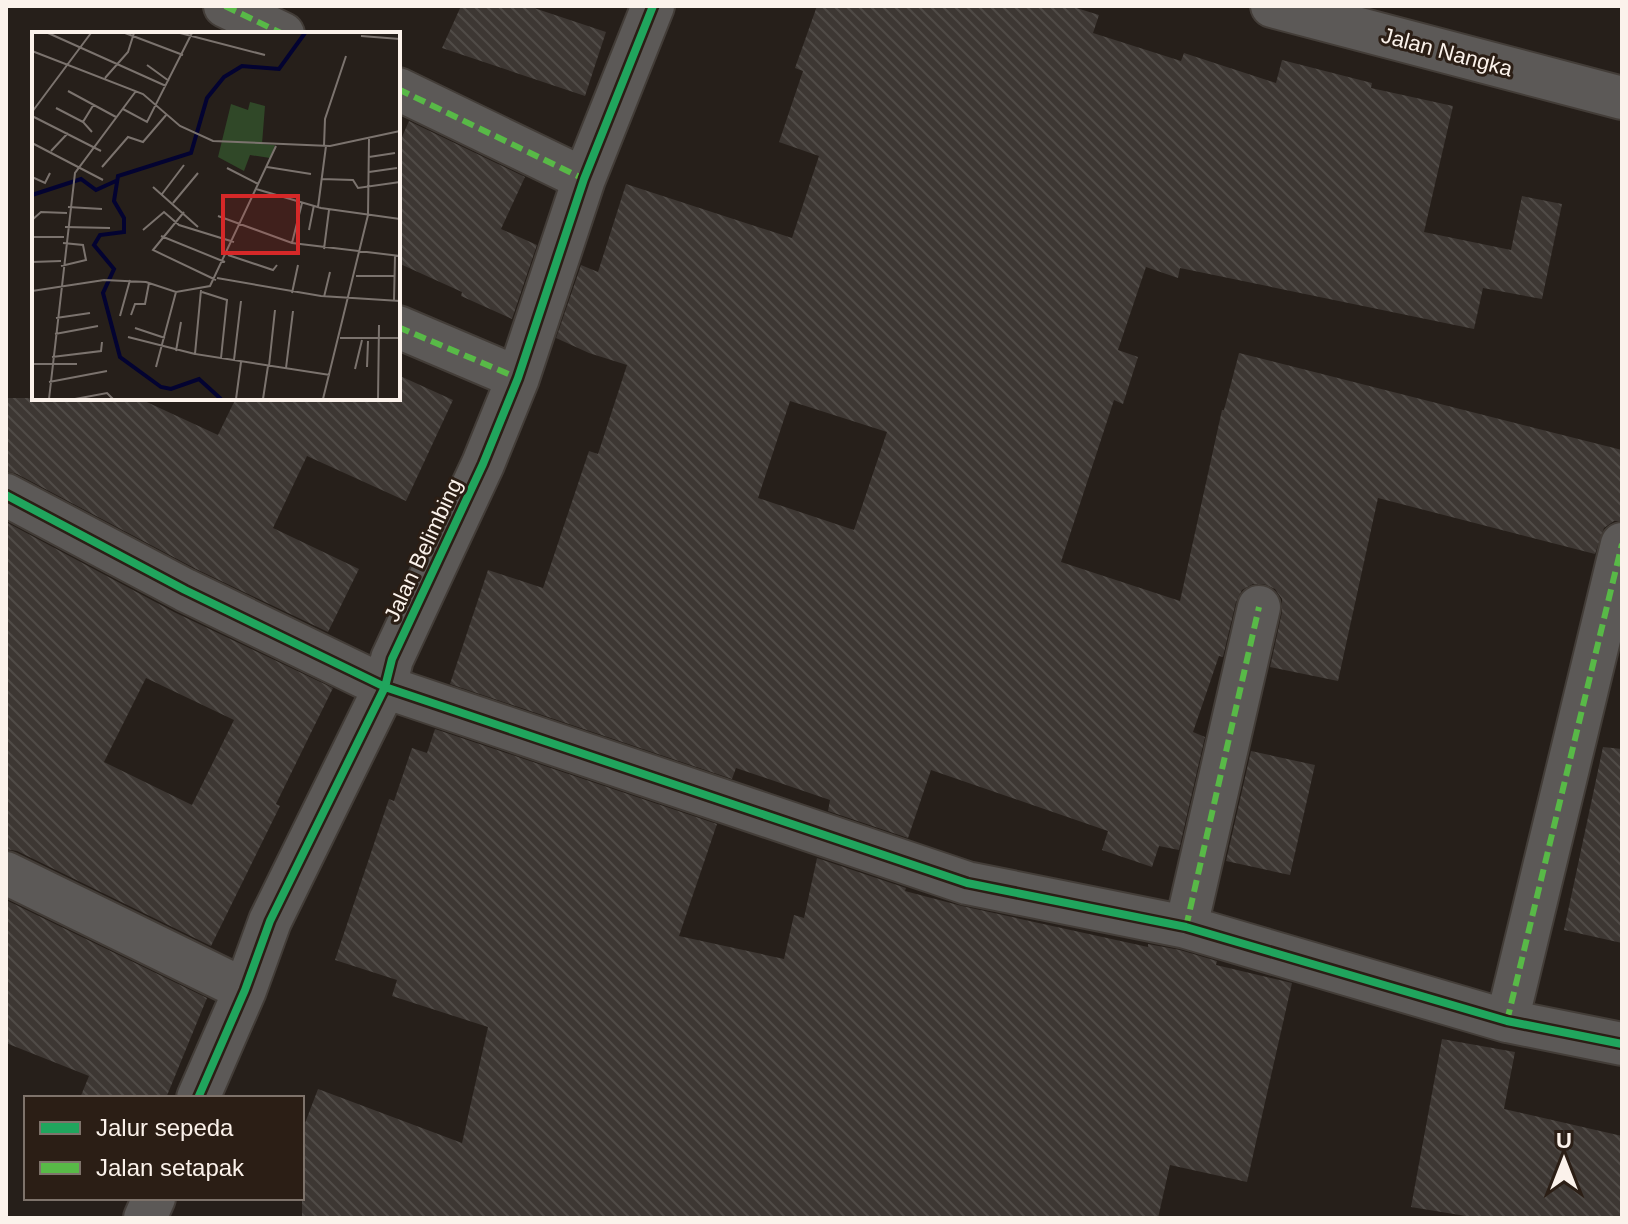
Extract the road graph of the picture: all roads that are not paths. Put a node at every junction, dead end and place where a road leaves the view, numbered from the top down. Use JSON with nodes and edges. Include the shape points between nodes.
{"nodes":[{"id":1,"x":225,"y":6,"type":"edge"},
{"id":2,"x":653,"y":6,"type":"edge"},
{"id":3,"x":1272,"y":6,"type":"edge"},
{"id":4,"x":279,"y":32,"type":"edge"},
{"id":5,"x":400,"y":90,"type":"edge"},
{"id":6,"x":1622,"y":98,"type":"edge"},
{"id":7,"x":584,"y":179,"type":"junction"},
{"id":8,"x":400,"y":328,"type":"edge"},
{"id":9,"x":518,"y":378,"type":"junction"},
{"id":10,"x":6,"y":495,"type":"edge"},
{"id":11,"x":1622,"y":544,"type":"edge"},
{"id":12,"x":1259,"y":607,"type":"dead end"},
{"id":13,"x":385,"y":687,"type":"junction"},
{"id":14,"x":6,"y":873,"type":"edge"},
{"id":15,"x":1186,"y":927,"type":"junction"},
{"id":16,"x":245,"y":990,"type":"junction"},
{"id":17,"x":1507,"y":1021,"type":"junction"},
{"id":18,"x":1622,"y":1044,"type":"edge"},
{"id":19,"x":199,"y":1096,"type":"edge"}],
"edges":[{"from":1,"to":4,"type":"street"},
{"from":2,"to":7,"type":"street","name":"Jalan Belimbing"},
{"from":3,"to":6,"type":"street","name":"Jalan Nangka"},
{"from":5,"to":7,"type":"street"},
{"from":7,"to":9,"type":"street","name":"Jalan Belimbing"},
{"from":8,"to":9,"type":"street"},
{"from":9,"to":13,"type":"street","name":"Jalan Belimbing","via":[[392,659]]},
{"from":10,"to":13,"type":"street"},
{"from":11,"to":17,"type":"street"},
{"from":12,"to":15,"type":"street"},
{"from":13,"to":15,"type":"street","via":[[967,883]]},
{"from":13,"to":16,"type":"street","name":"Jalan Belimbing","via":[[270,921]]},
{"from":14,"to":16,"type":"street"},
{"from":15,"to":17,"type":"street"},
{"from":16,"to":19,"type":"street","name":"Jalan Belimbing"},
{"from":17,"to":18,"type":"street"}]}
